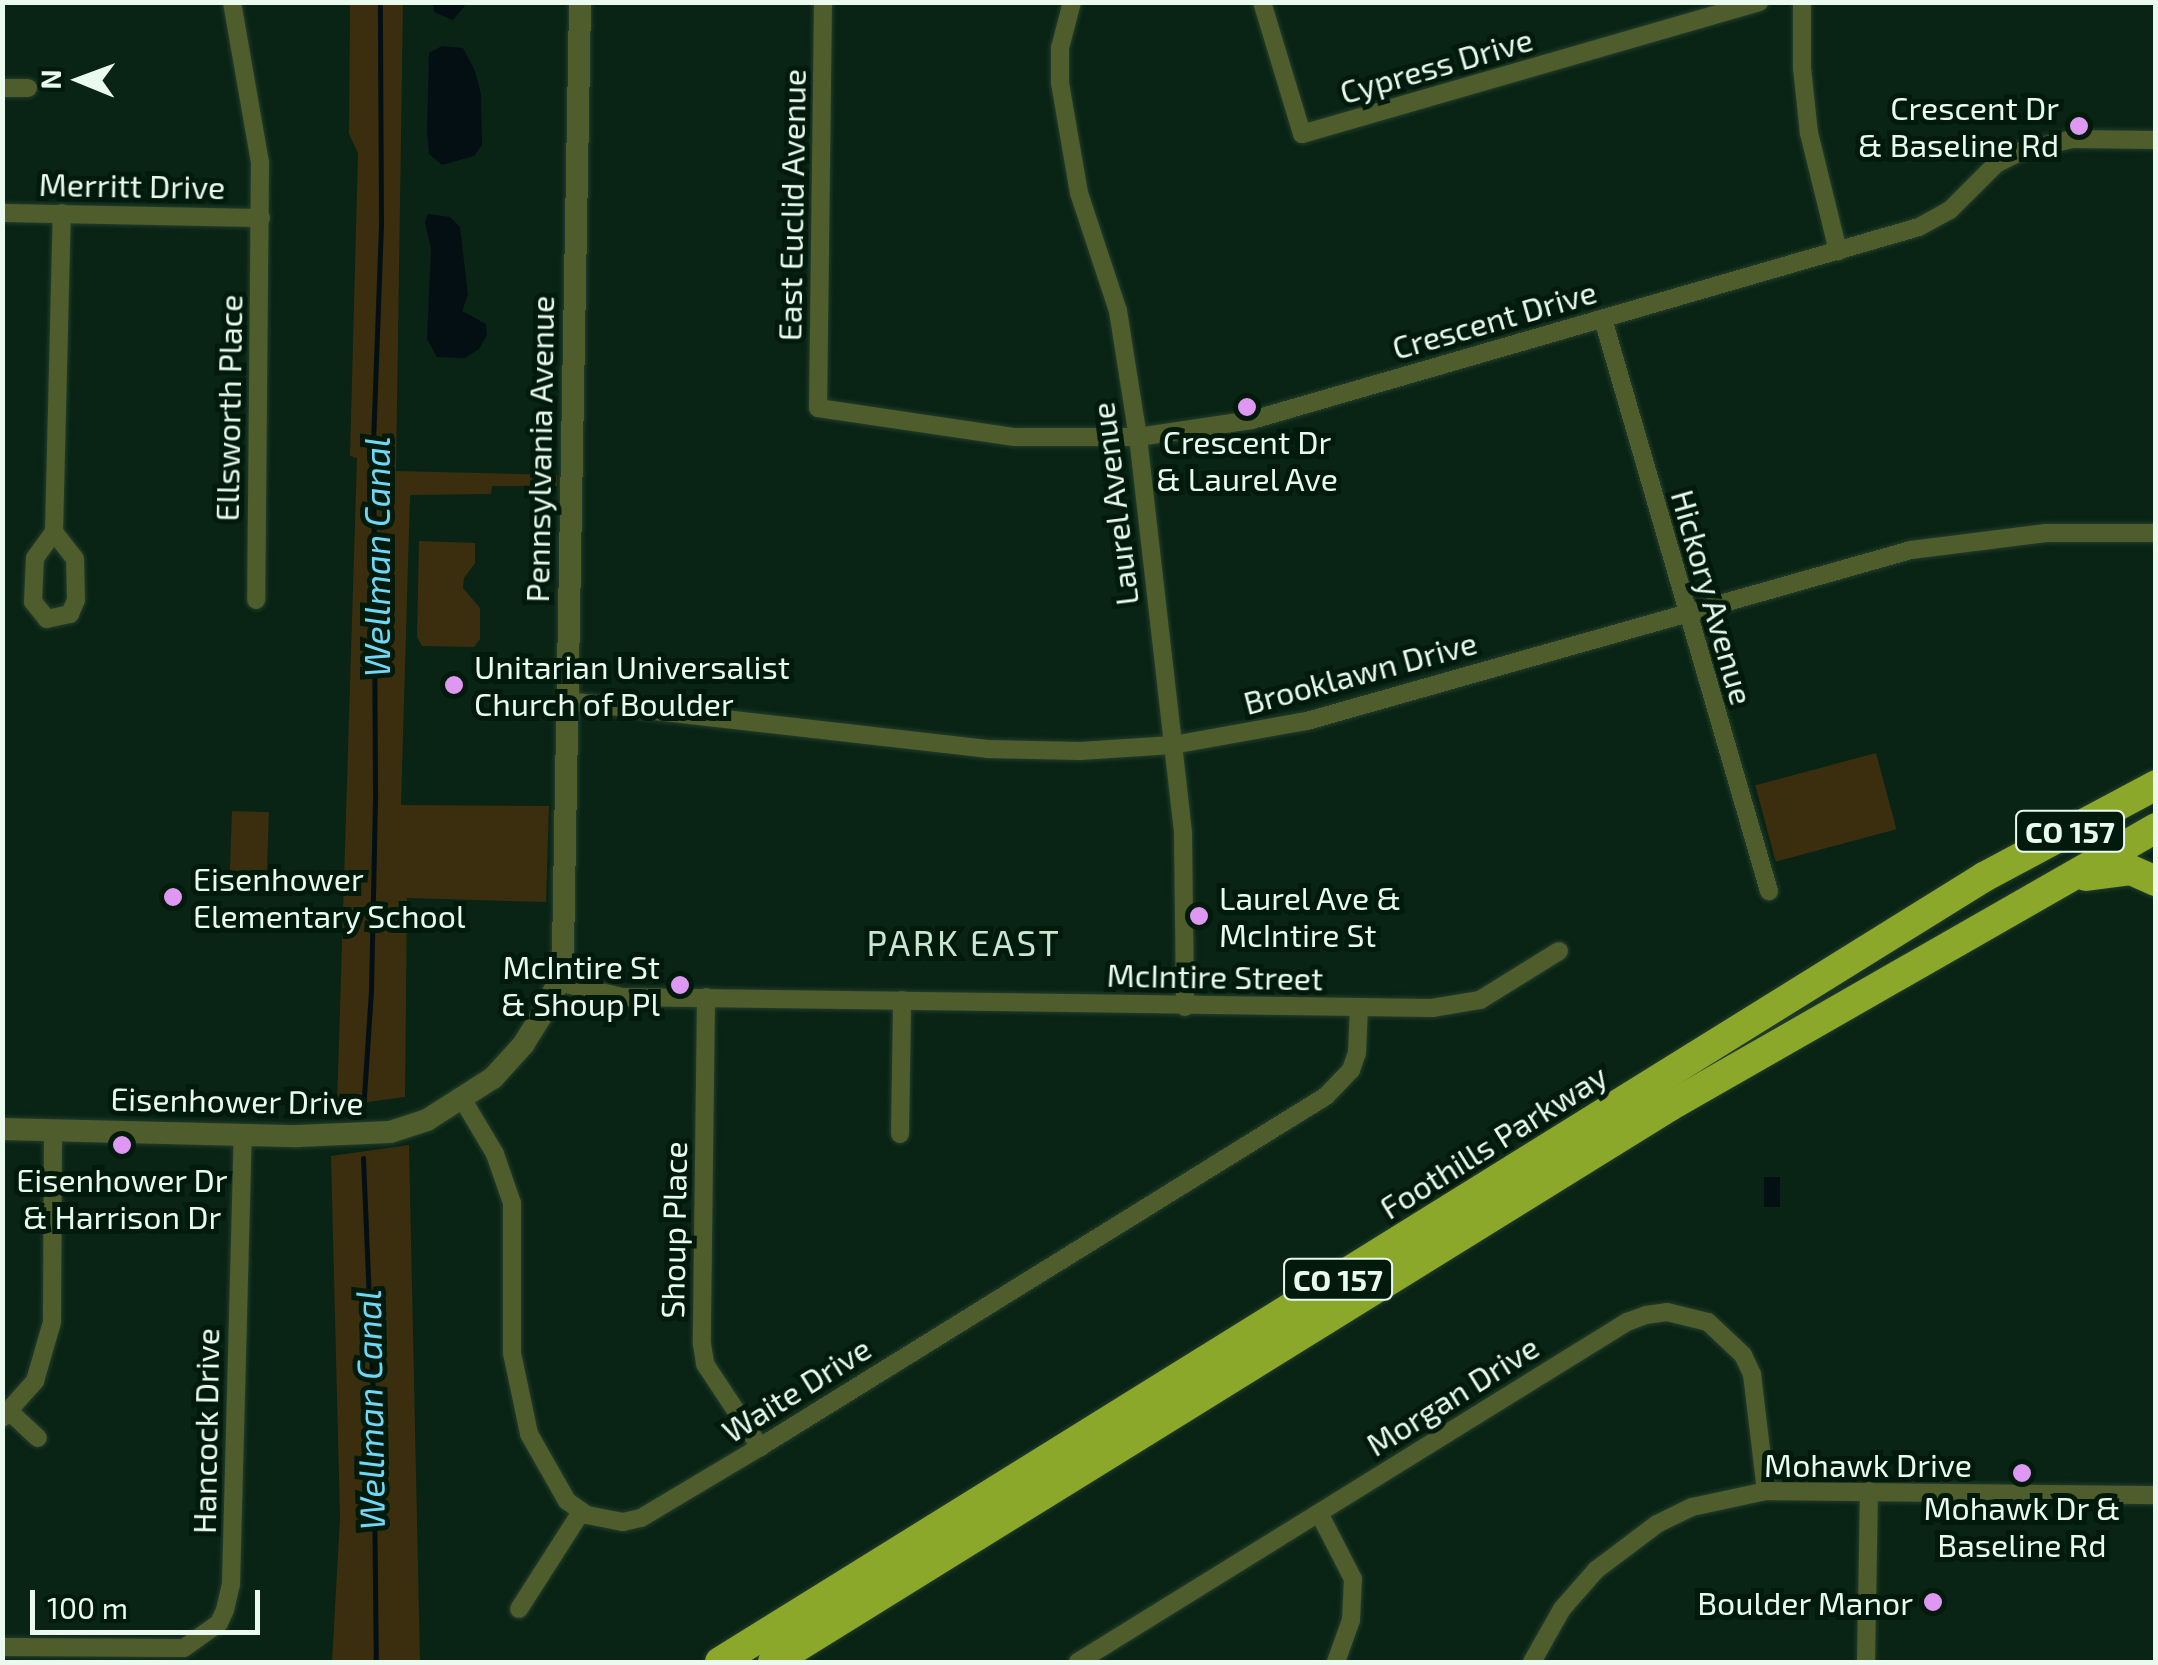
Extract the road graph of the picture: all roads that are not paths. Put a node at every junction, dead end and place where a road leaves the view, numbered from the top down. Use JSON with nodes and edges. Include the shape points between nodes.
{"nodes":[{"id":1,"x":232,"y":2,"type":"edge"},
{"id":2,"x":580,"y":2,"type":"edge"},
{"id":3,"x":824,"y":2,"type":"edge"},
{"id":4,"x":1072,"y":2,"type":"edge"},
{"id":5,"x":1262,"y":2,"type":"edge"},
{"id":6,"x":1758,"y":2,"type":"edge"},
{"id":7,"x":1802,"y":2,"type":"edge"},
{"id":8,"x":2,"y":88,"type":"edge"},
{"id":9,"x":28,"y":88,"type":"dead end"},
{"id":10,"x":2156,"y":140,"type":"edge"},
{"id":11,"x":2,"y":212,"type":"edge"},
{"id":12,"x":62,"y":213,"type":"junction"},
{"id":13,"x":261,"y":218,"type":"junction"},
{"id":14,"x":1838,"y":250,"type":"junction"},
{"id":15,"x":1603,"y":319,"type":"junction"},
{"id":16,"x":818,"y":408,"type":"joint"},
{"id":17,"x":1138,"y":437,"type":"junction"},
{"id":18,"x":54,"y":532,"type":"dead end"},
{"id":19,"x":2156,"y":533,"type":"edge"},
{"id":20,"x":256,"y":600,"type":"dead end"},
{"id":21,"x":1685,"y":612,"type":"junction"},
{"id":22,"x":567,"y":701,"type":"junction"},
{"id":23,"x":1173,"y":745,"type":"junction"},
{"id":24,"x":2156,"y":762,"type":"edge"},
{"id":25,"x":2156,"y":785,"type":"edge"},
{"id":26,"x":2156,"y":828,"type":"edge"},
{"id":27,"x":1984,"y":877,"type":"junction"},
{"id":28,"x":2156,"y":881,"type":"edge"},
{"id":29,"x":1769,"y":891,"type":"dead end"},
{"id":30,"x":2036,"y":896,"type":"junction"},
{"id":31,"x":1558,"y":951,"type":"dead end"},
{"id":32,"x":558,"y":982,"type":"junction"},
{"id":33,"x":706,"y":996,"type":"junction"},
{"id":34,"x":902,"y":1000,"type":"junction"},
{"id":35,"x":1185,"y":1007,"type":"junction"},
{"id":36,"x":1360,"y":1008,"type":"junction"},
{"id":37,"x":462,"y":1100,"type":"junction"},
{"id":38,"x":2,"y":1130,"type":"edge"},
{"id":39,"x":53,"y":1130,"type":"junction"},
{"id":40,"x":243,"y":1133,"type":"junction"},
{"id":41,"x":900,"y":1134,"type":"dead end"},
{"id":42,"x":6,"y":1415,"type":"edge"},
{"id":43,"x":38,"y":1438,"type":"dead end"},
{"id":44,"x":760,"y":1447,"type":"junction"},
{"id":45,"x":1766,"y":1491,"type":"junction"},
{"id":46,"x":1869,"y":1491,"type":"junction"},
{"id":47,"x":2156,"y":1494,"type":"edge"},
{"id":48,"x":581,"y":1512,"type":"junction"},
{"id":49,"x":1319,"y":1513,"type":"junction"},
{"id":50,"x":520,"y":1609,"type":"dead end"},
{"id":51,"x":2,"y":1646,"type":"edge"},
{"id":52,"x":1535,"y":1661,"type":"edge"},
{"id":53,"x":720,"y":1662,"type":"edge"},
{"id":54,"x":773,"y":1662,"type":"edge"},
{"id":55,"x":1078,"y":1662,"type":"edge"},
{"id":56,"x":1336,"y":1662,"type":"edge"},
{"id":57,"x":1866,"y":1662,"type":"edge"}],
"edges":[{"from":1,"to":13,"type":"street","name":"Ellsworth Place","via":[[260,162]]},
{"from":2,"to":22,"type":"street","name":"Pennsylvania Avenue"},
{"from":3,"to":16,"type":"street","name":"East Euclid Avenue"},
{"from":4,"to":17,"type":"street","name":"Laurel Avenue","via":[[1060,48],[1065,124],[1079,193],[1118,311]]},
{"from":5,"to":6,"type":"street","name":"Cypress Drive","via":[[1302,134]]},
{"from":7,"to":14,"type":"street","via":[[1809,132]]},
{"from":8,"to":9,"type":"street"},
{"from":10,"to":14,"type":"street","name":"Crescent Drive","via":[[2073,139],[2023,150],[1996,164],[1932,222]]},
{"from":11,"to":12,"type":"street","name":"Merritt Drive"},
{"from":12,"to":13,"type":"street","name":"Merritt Drive"},
{"from":12,"to":18,"type":"street"},
{"from":13,"to":20,"type":"street","name":"Ellsworth Place"},
{"from":14,"to":15,"type":"street","name":"Crescent Drive"},
{"from":15,"to":17,"type":"street","name":"Crescent Drive","via":[[1252,420]]},
{"from":15,"to":21,"type":"street","name":"Hickory Avenue"},
{"from":16,"to":17,"type":"street","name":"Crescent Drive","via":[[1015,436]]},
{"from":17,"to":23,"type":"street","name":"Laurel Avenue"},
{"from":19,"to":21,"type":"street","name":"Brooklawn Drive","via":[[1968,540]]},
{"from":21,"to":23,"type":"street","name":"Brooklawn Drive","via":[[1307,721]]},
{"from":21,"to":29,"type":"street","name":"Hickory Avenue"},
{"from":22,"to":23,"type":"street","name":"Brooklawn Drive","via":[[987,749]]},
{"from":22,"to":32,"type":"street","name":"Pennsylvania Avenue"},
{"from":23,"to":35,"type":"street","name":"Laurel Avenue","via":[[1183,834]]},
{"from":24,"to":27,"type":"highway"},
{"from":25,"to":27,"type":"highway","name":"Foothills Parkway","number":"CO 157"},
{"from":26,"to":30,"type":"highway","name":"Foothills Parkway","number":"CO 157"},
{"from":27,"to":53,"type":"highway","name":"Foothills Parkway","number":"CO 157"},
{"from":28,"to":30,"type":"highway","via":[[2110,870]]},
{"from":30,"to":54,"type":"highway","name":"Foothills Parkway","number":"CO 157","via":[[1670,1106]]},
{"from":31,"to":36,"type":"street","name":"McIntire Street","via":[[1480,1000]]},
{"from":32,"to":33,"type":"street","name":"McIntire Street","via":[[622,997]]},
{"from":32,"to":37,"type":"street","name":"Pennsylvania Avenue","via":[[523,1045]]},
{"from":33,"to":34,"type":"street","name":"McIntire Street"},
{"from":33,"to":44,"type":"street","name":"Shoup Place","via":[[702,1344],[706,1364]]},
{"from":34,"to":35,"type":"street","name":"McIntire Street"},
{"from":34,"to":41,"type":"street"},
{"from":35,"to":36,"type":"street","name":"McIntire Street"},
{"from":36,"to":44,"type":"street","name":"Waite Drive","via":[[1351,1070],[1326,1096]]},
{"from":37,"to":40,"type":"street","name":"Eisenhower Drive","via":[[427,1120],[378,1134]]},
{"from":37,"to":48,"type":"street","via":[[507,1180],[512,1203],[518,1400],[556,1486]]},
{"from":38,"to":39,"type":"street","name":"Eisenhower Drive"},
{"from":39,"to":40,"type":"street","name":"Eisenhower Drive"},
{"from":39,"to":42,"type":"street","via":[[52,1322],[34,1380]]},
{"from":40,"to":51,"type":"street","name":"Hancock Drive","via":[[232,1584],[219,1623],[184,1648]]},
{"from":42,"to":43,"type":"street"},
{"from":44,"to":48,"type":"street","name":"Waite Drive","via":[[641,1518],[604,1521]]},
{"from":45,"to":46,"type":"street","name":"Mohawk Drive"},
{"from":45,"to":49,"type":"street","name":"Morgan Drive","via":[[1752,1374],[1743,1354],[1708,1322],[1667,1312],[1627,1322]]},
{"from":45,"to":52,"type":"street","name":"Mohawk Drive","via":[[1692,1508],[1625,1545],[1562,1608]]},
{"from":46,"to":47,"type":"street","name":"Mohawk Drive"},
{"from":46,"to":57,"type":"street"},
{"from":48,"to":50,"type":"street"},
{"from":49,"to":55,"type":"street","name":"Morgan Drive"},
{"from":49,"to":56,"type":"street","via":[[1353,1579],[1350,1620]]}]}
